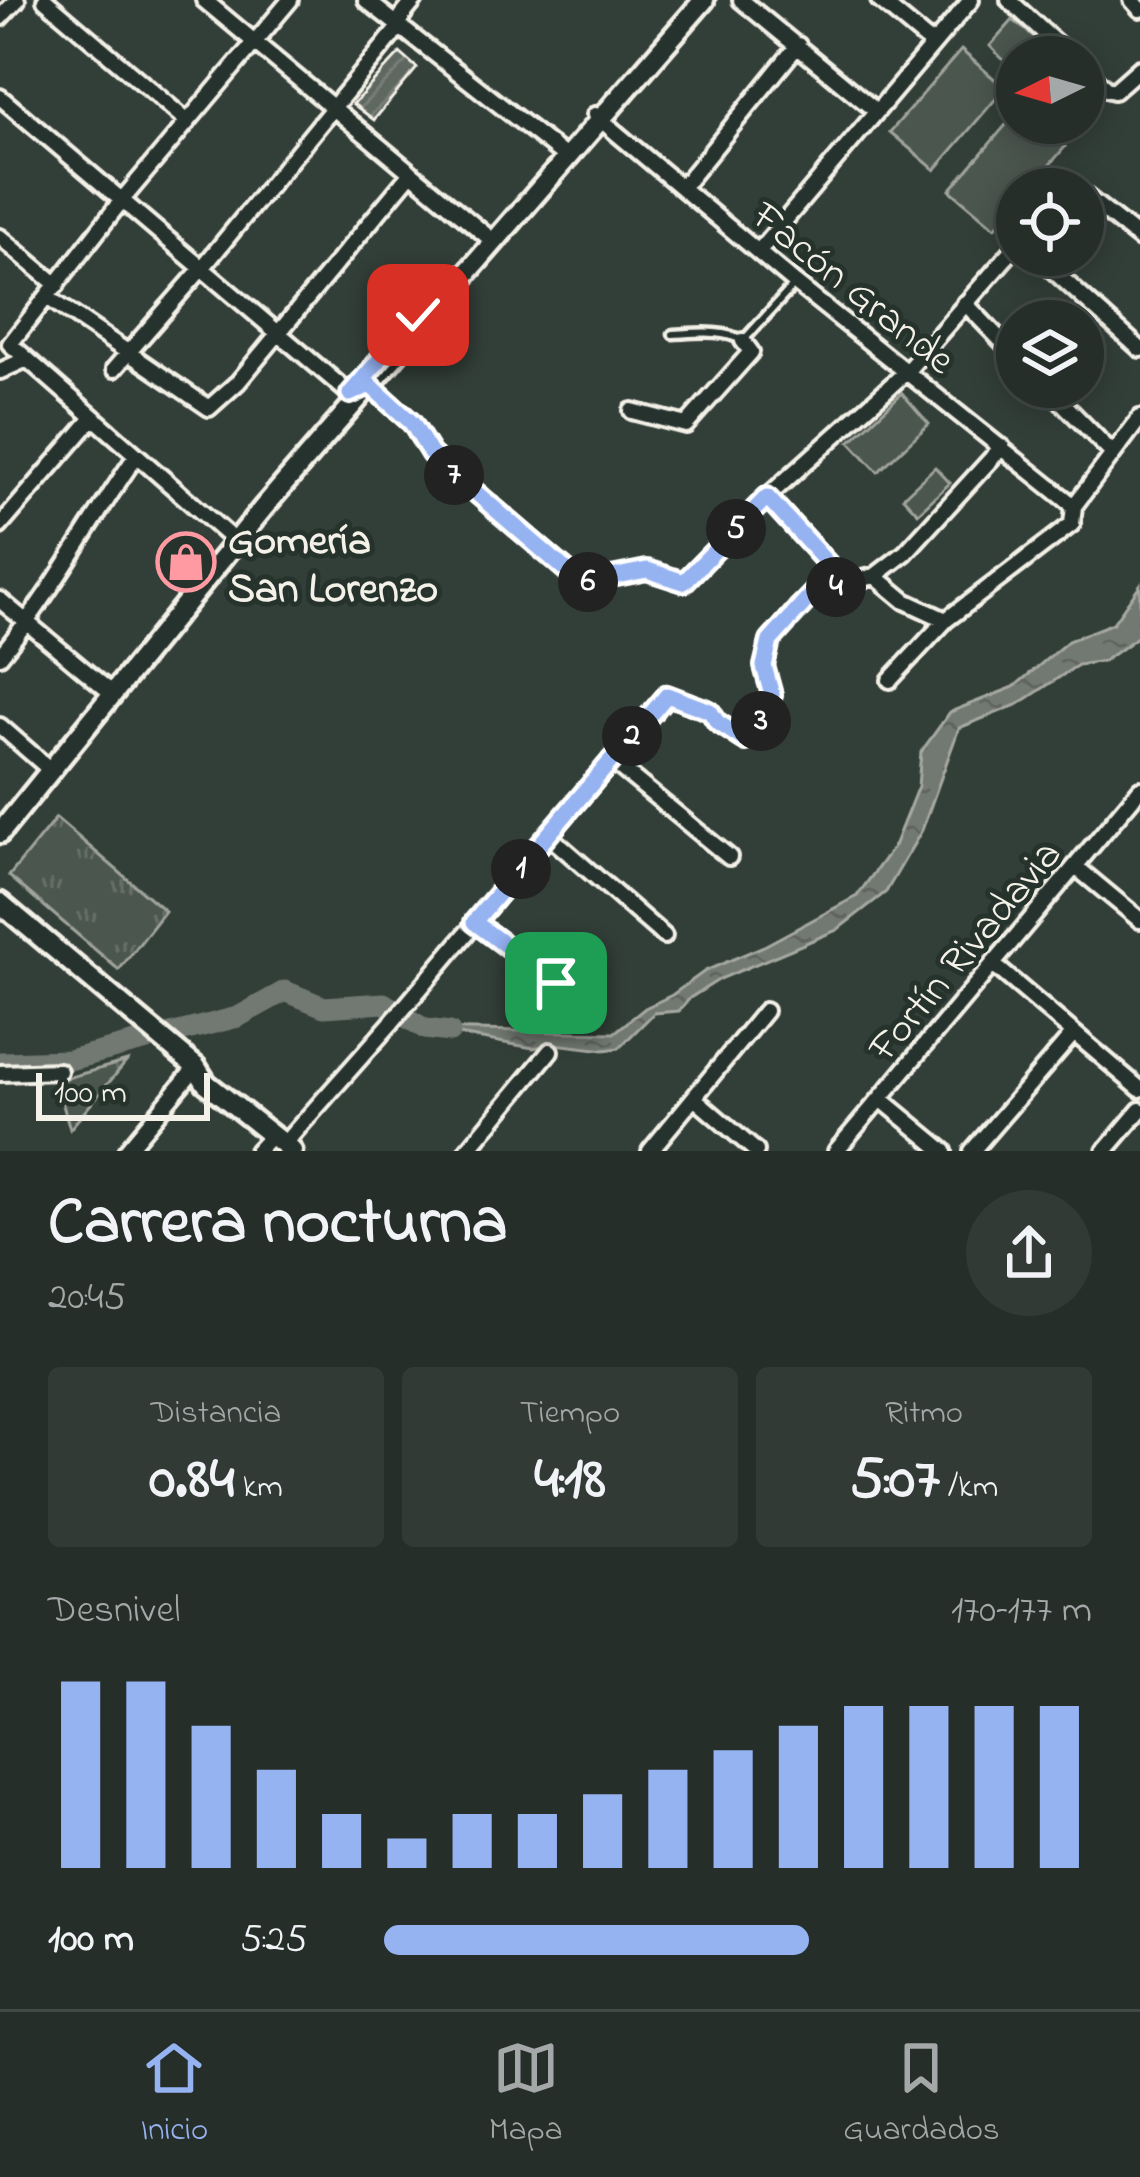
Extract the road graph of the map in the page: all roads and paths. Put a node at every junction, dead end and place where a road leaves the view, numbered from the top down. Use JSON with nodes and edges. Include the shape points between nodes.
{"nodes":[{"id":1,"x":17,"y":0,"type":"edge"},
{"id":2,"x":45,"y":0,"type":"edge"},
{"id":3,"x":204,"y":0,"type":"edge"},
{"id":4,"x":290,"y":0,"type":"edge"},
{"id":5,"x":366,"y":0,"type":"edge"},
{"id":6,"x":415,"y":0,"type":"edge"},
{"id":7,"x":693,"y":0,"type":"edge"},
{"id":8,"x":704,"y":0,"type":"edge"},
{"id":9,"x":741,"y":0,"type":"edge"},
{"id":10,"x":879,"y":0,"type":"edge"},
{"id":11,"x":971,"y":0,"type":"edge"},
{"id":12,"x":1010,"y":0,"type":"edge"},
{"id":13,"x":1132,"y":0,"type":"edge"},
{"id":14,"x":1140,"y":9,"type":"edge"},
{"id":15,"x":0,"y":18,"type":"edge"},
{"id":16,"x":400,"y":26,"type":"junction"},
{"id":17,"x":1049,"y":36,"type":"edge"},
{"id":18,"x":256,"y":42,"type":"junction"},
{"id":19,"x":932,"y":44,"type":"junction"},
{"id":20,"x":798,"y":45,"type":"junction"},
{"id":21,"x":1137,"y":76,"type":"edge"},
{"id":22,"x":1104,"y":87,"type":"edge"},
{"id":23,"x":0,"y":98,"type":"edge"},
{"id":24,"x":334,"y":108,"type":"junction"},
{"id":25,"x":877,"y":111,"type":"junction"},
{"id":26,"x":598,"y":118,"type":"junction"},
{"id":27,"x":188,"y":122,"type":"junction"},
{"id":28,"x":562,"y":155,"type":"junction"},
{"id":29,"x":411,"y":173,"type":"junction"},
{"id":30,"x":683,"y":186,"type":"junction"},
{"id":31,"x":122,"y":200,"type":"junction"},
{"id":32,"x":1104,"y":212,"type":"edge"},
{"id":33,"x":0,"y":237,"type":"edge"},
{"id":34,"x":489,"y":238,"type":"junction"},
{"id":35,"x":1140,"y":239,"type":"edge"},
{"id":36,"x":759,"y":251,"type":"junction"},
{"id":37,"x":203,"y":268,"type":"junction"},
{"id":38,"x":996,"y":268,"type":"edge"},
{"id":39,"x":1059,"y":276,"type":"edge"},
{"id":40,"x":795,"y":283,"type":"junction"},
{"id":41,"x":52,"y":291,"type":"junction"},
{"id":42,"x":965,"y":303,"type":"junction"},
{"id":43,"x":278,"y":331,"type":"junction"},
{"id":44,"x":673,"y":334,"type":"dead end"},
{"id":45,"x":996,"y":335,"type":"edge"},
{"id":46,"x":743,"y":341,"type":"junction"},
{"id":47,"x":1140,"y":349,"type":"edge"},
{"id":48,"x":130,"y":352,"type":"junction"},
{"id":49,"x":27,"y":359,"type":"junction"},
{"id":50,"x":114,"y":369,"type":"dead end"},
{"id":51,"x":0,"y":371,"type":"edge"},
{"id":52,"x":906,"y":372,"type":"junction"},
{"id":53,"x":370,"y":385,"type":"junction"},
{"id":54,"x":350,"y":394,"type":"junction"},
{"id":55,"x":1068,"y":408,"type":"edge"},
{"id":56,"x":632,"y":411,"type":"dead end"},
{"id":57,"x":1140,"y":418,"type":"edge"},
{"id":58,"x":92,"y":419,"type":"junction"},
{"id":59,"x":1002,"y":446,"type":"junction"},
{"id":60,"x":1112,"y":453,"type":"junction"},
{"id":61,"x":136,"y":456,"type":"junction"},
{"id":62,"x":767,"y":497,"type":"junction"},
{"id":63,"x":1074,"y":506,"type":"junction"},
{"id":64,"x":0,"y":526,"type":"edge"},
{"id":65,"x":231,"y":538,"type":"junction"},
{"id":66,"x":875,"y":576,"type":"junction"},
{"id":67,"x":847,"y":585,"type":"junction"},
{"id":68,"x":0,"y":599,"type":"edge"},
{"id":69,"x":946,"y":620,"type":"junction"},
{"id":70,"x":27,"y":622,"type":"junction"},
{"id":71,"x":0,"y":656,"type":"edge"},
{"id":72,"x":890,"y":680,"type":"dead end"},
{"id":73,"x":113,"y":690,"type":"junction"},
{"id":74,"x":0,"y":726,"type":"edge"},
{"id":75,"x":611,"y":760,"type":"junction"},
{"id":76,"x":47,"y":767,"type":"junction"},
{"id":77,"x":1140,"y":789,"type":"edge"},
{"id":78,"x":0,"y":829,"type":"edge"},
{"id":79,"x":549,"y":836,"type":"junction"},
{"id":80,"x":729,"y":857,"type":"dead end"},
{"id":81,"x":1076,"y":867,"type":"junction"},
{"id":82,"x":0,"y":903,"type":"edge"},
{"id":83,"x":1140,"y":920,"type":"edge"},
{"id":84,"x":474,"y":922,"type":"junction"},
{"id":85,"x":664,"y":936,"type":"dead end"},
{"id":86,"x":994,"y":964,"type":"junction"},
{"id":87,"x":556,"y":983,"type":"dead end"},
{"id":88,"x":764,"y":1011,"type":"dead end"},
{"id":89,"x":1073,"y":1034,"type":"junction"},
{"id":90,"x":550,"y":1051,"type":"dead end"},
{"id":91,"x":196,"y":1067,"type":"junction"},
{"id":92,"x":59,"y":1071,"type":"dead end"},
{"id":93,"x":0,"y":1073,"type":"edge"},
{"id":94,"x":1140,"y":1089,"type":"edge"},
{"id":95,"x":694,"y":1098,"type":"junction"},
{"id":96,"x":881,"y":1099,"type":"junction"},
{"id":97,"x":1140,"y":1110,"type":"edge"},
{"id":98,"x":276,"y":1146,"type":"edge"},
{"id":99,"x":126,"y":1151,"type":"edge"},
{"id":100,"x":466,"y":1151,"type":"edge"},
{"id":101,"x":650,"y":1151,"type":"edge"},
{"id":102,"x":757,"y":1151,"type":"edge"},
{"id":103,"x":836,"y":1151,"type":"edge"},
{"id":104,"x":944,"y":1151,"type":"edge"},
{"id":105,"x":973,"y":1151,"type":"edge"},
{"id":106,"x":1105,"y":1151,"type":"edge"}],
"edges":[{"from":1,"to":15,"type":"street"},
{"from":2,"to":27,"type":"street"},
{"from":3,"to":18,"type":"street"},
{"from":4,"to":18,"type":"street"},
{"from":5,"to":16,"type":"street"},
{"from":6,"to":16,"type":"street"},
{"from":7,"to":26,"type":"main road"},
{"from":8,"to":26,"type":"main road"},
{"from":9,"to":20,"type":"street"},
{"from":10,"to":19,"type":"street"},
{"from":11,"to":19,"type":"street"},
{"from":12,"to":17,"type":"street"},
{"from":13,"to":14,"type":"street"},
{"from":16,"to":24,"type":"street"},
{"from":16,"to":28,"type":"street"},
{"from":18,"to":24,"type":"street"},
{"from":18,"to":27,"type":"street"},
{"from":19,"to":25,"type":"street"},
{"from":20,"to":25,"type":"street"},
{"from":20,"to":30,"type":"street"},
{"from":21,"to":22,"type":"street","via":[[1114,91]]},
{"from":23,"to":31,"type":"street"},
{"from":24,"to":29,"type":"street"},
{"from":24,"to":37,"type":"street"},
{"from":25,"to":36,"type":"street"},
{"from":26,"to":28,"type":"main road"},
{"from":26,"to":30,"type":"street","name":"Facón Grande"},
{"from":27,"to":31,"type":"street"},
{"from":28,"to":34,"type":"main road"},
{"from":29,"to":34,"type":"street"},
{"from":29,"to":43,"type":"street"},
{"from":30,"to":36,"type":"street","name":"Facón Grande"},
{"from":31,"to":37,"type":"street"},
{"from":31,"to":41,"type":"street"},
{"from":32,"to":35,"type":"street"},
{"from":33,"to":41,"type":"street"},
{"from":34,"to":53,"type":"main road"},
{"from":34,"to":54,"type":"main road"},
{"from":36,"to":40,"type":"street","name":"Facón Grande"},
{"from":37,"to":43,"type":"street"},
{"from":37,"to":48,"type":"street"},
{"from":38,"to":42,"type":"street"},
{"from":39,"to":47,"type":"street"},
{"from":40,"to":46,"type":"lane"},
{"from":40,"to":52,"type":"street","name":"Facón Grande"},
{"from":41,"to":48,"type":"street"},
{"from":41,"to":49,"type":"street","via":[[10,344]]},
{"from":42,"to":45,"type":"street"},
{"from":42,"to":52,"type":"street"},
{"from":43,"to":48,"type":"street","via":[[208,408]]},
{"from":43,"to":54,"type":"street"},
{"from":44,"to":46,"type":"lane"},
{"from":46,"to":56,"type":"street","via":[[751,352],[686,425]]},
{"from":48,"to":50,"type":"street"},
{"from":49,"to":51,"type":"street"},
{"from":49,"to":58,"type":"street"},
{"from":52,"to":59,"type":"street","name":"Facón Grande"},
{"from":52,"to":62,"type":"street"},
{"from":53,"to":54,"type":"street"},
{"from":53,"to":62,"type":"street","via":[[412,423],[431,454],[581,583],[647,570],[684,582]]},
{"from":53,"to":73,"type":"main road"},
{"from":54,"to":65,"type":"main road"},
{"from":55,"to":60,"type":"street"},
{"from":57,"to":60,"type":"street"},
{"from":58,"to":61,"type":"street"},
{"from":58,"to":64,"type":"street"},
{"from":59,"to":63,"type":"street","name":"Facón Grande"},
{"from":59,"to":66,"type":"street"},
{"from":60,"to":63,"type":"street"},
{"from":61,"to":65,"type":"street"},
{"from":61,"to":70,"type":"street"},
{"from":62,"to":67,"type":"street"},
{"from":63,"to":69,"type":"street","via":[[1072,524]]},
{"from":65,"to":73,"type":"main road"},
{"from":66,"to":67,"type":"street"},
{"from":66,"to":69,"type":"street"},
{"from":67,"to":75,"type":"street","via":[[815,591],[770,641],[764,666],[772,695],[746,741],[710,711],[667,695]]},
{"from":68,"to":70,"type":"street"},
{"from":69,"to":72,"type":"street"},
{"from":70,"to":71,"type":"street"},
{"from":70,"to":73,"type":"street"},
{"from":73,"to":76,"type":"main road"},
{"from":73,"to":78,"type":"main road"},
{"from":74,"to":76,"type":"street"},
{"from":75,"to":79,"type":"street"},
{"from":75,"to":80,"type":"street"},
{"from":76,"to":78,"type":"main road"},
{"from":77,"to":81,"type":"street","name":"Fortín Rivadavia"},
{"from":79,"to":84,"type":"street"},
{"from":79,"to":85,"type":"street"},
{"from":81,"to":83,"type":"street"},
{"from":81,"to":86,"type":"street","name":"Fortín Rivadavia"},
{"from":82,"to":91,"type":"main road"},
{"from":84,"to":87,"type":"street"},
{"from":84,"to":98,"type":"street"},
{"from":86,"to":89,"type":"street"},
{"from":86,"to":96,"type":"street","name":"Fortín Rivadavia"},
{"from":88,"to":95,"type":"street"},
{"from":89,"to":94,"type":"street"},
{"from":89,"to":105,"type":"street"},
{"from":90,"to":100,"type":"street"},
{"from":91,"to":98,"type":"main road"},
{"from":91,"to":99,"type":"street"},
{"from":92,"to":93,"type":"street"},
{"from":95,"to":101,"type":"street"},
{"from":95,"to":102,"type":"street"},
{"from":96,"to":103,"type":"street","name":"Fortín Rivadavia"},
{"from":96,"to":104,"type":"street"},
{"from":97,"to":106,"type":"street"}]}
